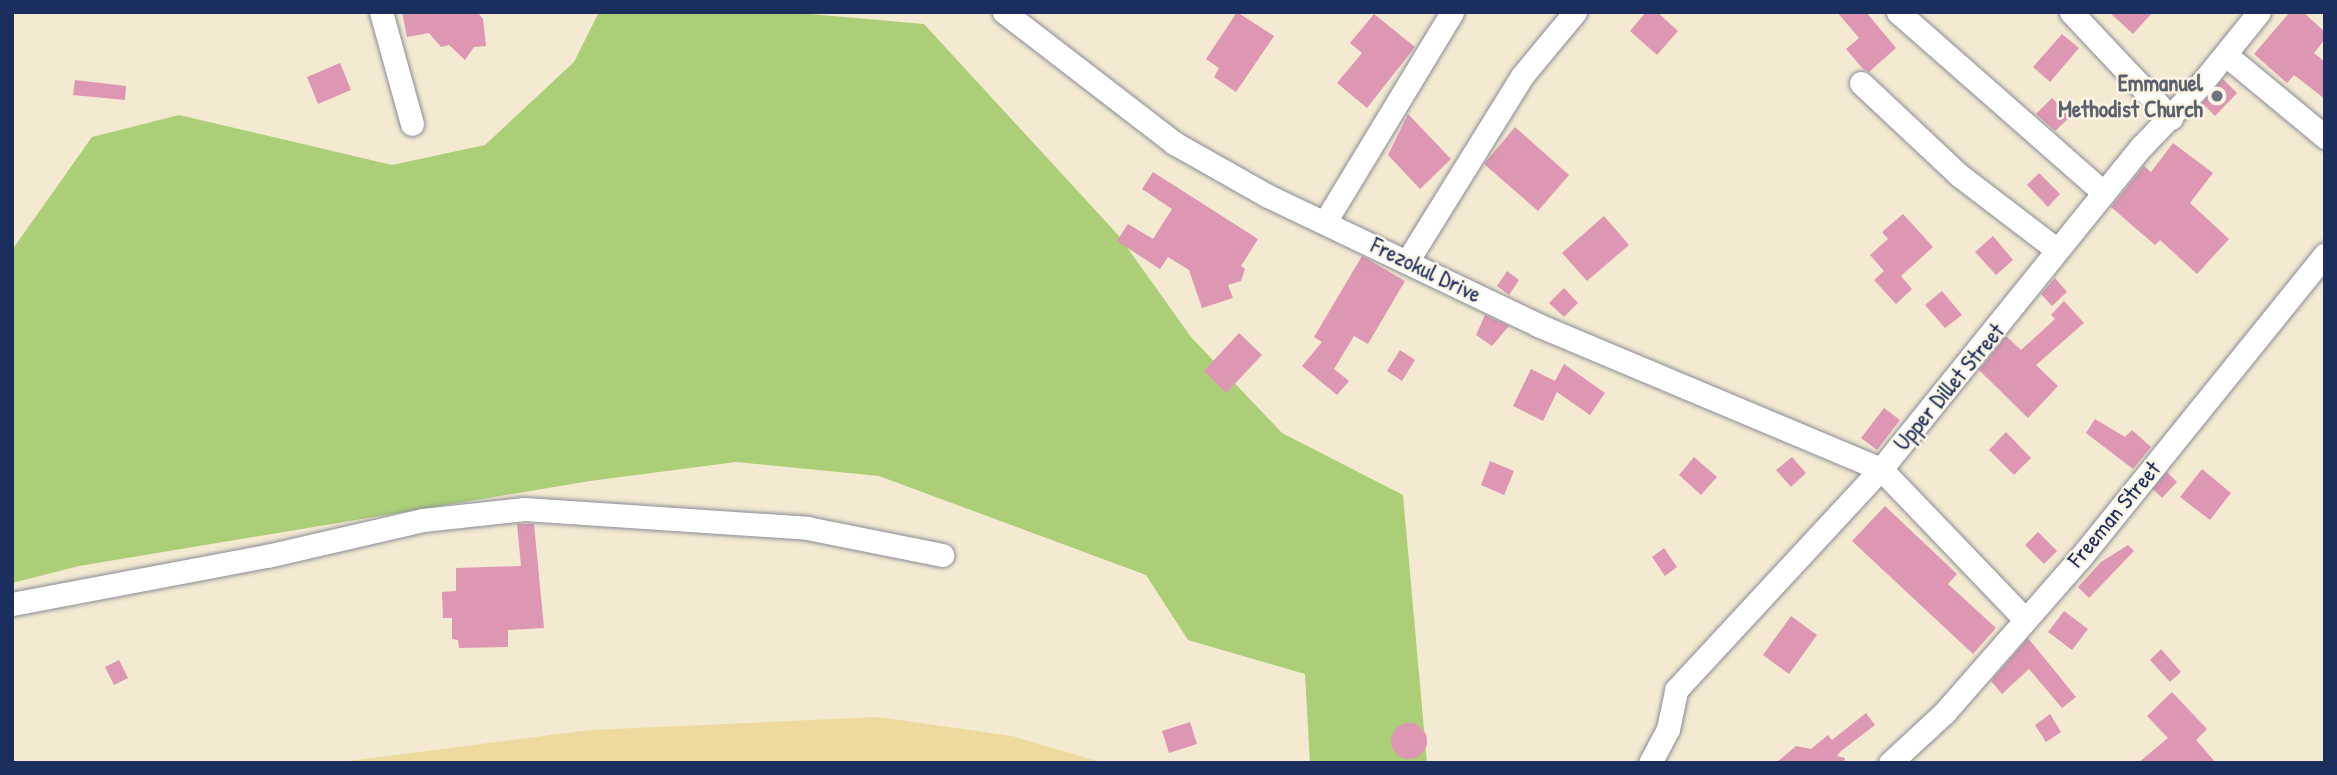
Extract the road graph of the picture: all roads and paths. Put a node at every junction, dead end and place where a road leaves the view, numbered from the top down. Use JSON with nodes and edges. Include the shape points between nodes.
{"nodes":[{"id":1,"x":382,"y":12,"type":"edge"},
{"id":2,"x":1452,"y":12,"type":"edge"},
{"id":3,"x":1575,"y":12,"type":"edge"},
{"id":4,"x":1898,"y":12,"type":"edge"},
{"id":5,"x":2071,"y":12,"type":"edge"},
{"id":6,"x":2259,"y":12,"type":"edge"},
{"id":7,"x":1009,"y":14,"type":"edge"},
{"id":8,"x":2226,"y":55,"type":"junction"},
{"id":9,"x":1861,"y":83,"type":"dead end"},
{"id":10,"x":2171,"y":118,"type":"junction"},
{"id":11,"x":412,"y":124,"type":"dead end"},
{"id":12,"x":2325,"y":137,"type":"edge"},
{"id":13,"x":2104,"y":193,"type":"junction"},
{"id":14,"x":1325,"y":222,"type":"junction"},
{"id":15,"x":2057,"y":250,"type":"junction"},
{"id":16,"x":2325,"y":254,"type":"edge"},
{"id":17,"x":1408,"y":260,"type":"junction"},
{"id":18,"x":1881,"y":468,"type":"junction"},
{"id":19,"x":943,"y":555,"type":"dead end"},
{"id":20,"x":12,"y":604,"type":"edge"},
{"id":21,"x":2025,"y":619,"type":"junction"},
{"id":22,"x":1650,"y":763,"type":"edge"},
{"id":23,"x":1890,"y":763,"type":"edge"}],
"edges":[{"from":1,"to":11,"type":"street"},
{"from":2,"to":14,"type":"street"},
{"from":3,"to":17,"type":"street","via":[[1522,76]]},
{"from":4,"to":13,"type":"street"},
{"from":5,"to":10,"type":"street"},
{"from":6,"to":8,"type":"street","name":"Upper Dillet Street"},
{"from":7,"to":14,"type":"street","name":"Frezokul Drive","via":[[1174,143]]},
{"from":8,"to":10,"type":"street","name":"Upper Dillet Street"},
{"from":8,"to":12,"type":"street"},
{"from":9,"to":15,"type":"street","via":[[1959,174]]},
{"from":10,"to":13,"type":"street","name":"Upper Dillet Street"},
{"from":13,"to":15,"type":"street","name":"Upper Dillet Street"},
{"from":14,"to":17,"type":"street","name":"Frezokul Drive"},
{"from":15,"to":18,"type":"street","name":"Upper Dillet Street","via":[[2031,289]]},
{"from":16,"to":21,"type":"street","name":"Freeman Street"},
{"from":17,"to":18,"type":"street","name":"Frezokul Drive","via":[[1538,325]]},
{"from":18,"to":21,"type":"street"},
{"from":18,"to":22,"type":"street","name":"Upper Dillet Street","via":[[1676,690],[1668,729]]},
{"from":19,"to":20,"type":"street","via":[[807,528],[523,509],[423,520],[267,556]]},
{"from":21,"to":23,"type":"street","name":"Freeman Street","via":[[1945,712]]}]}
